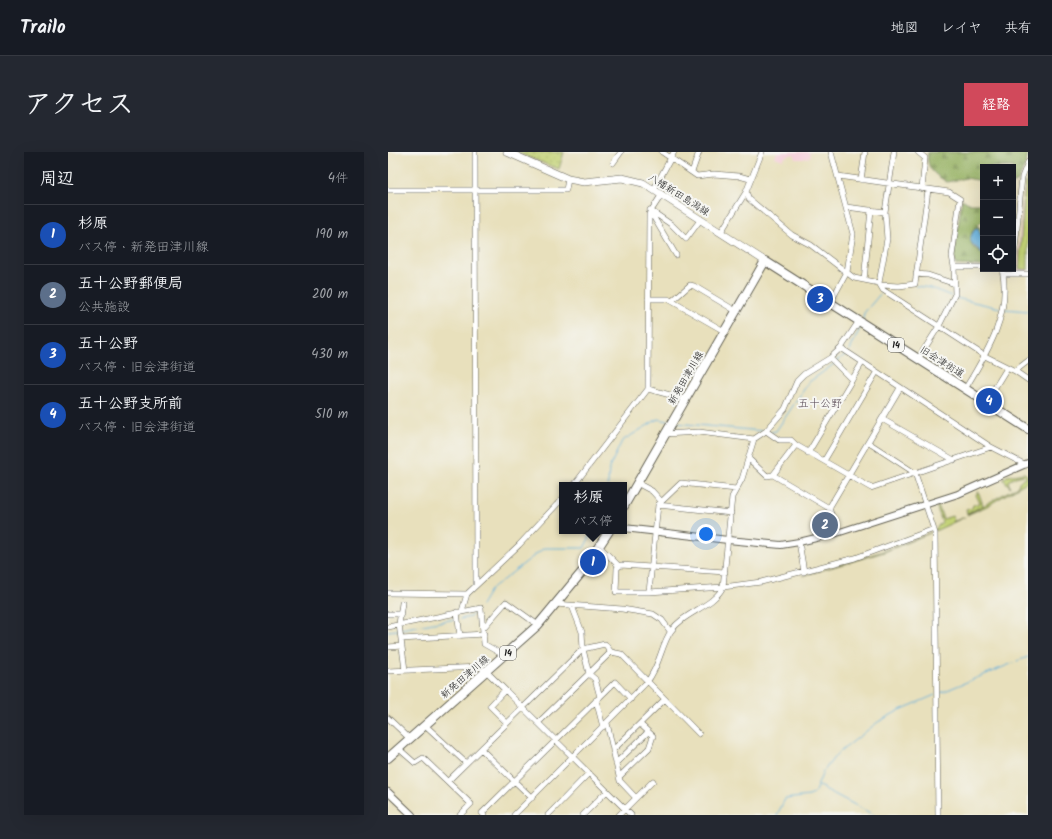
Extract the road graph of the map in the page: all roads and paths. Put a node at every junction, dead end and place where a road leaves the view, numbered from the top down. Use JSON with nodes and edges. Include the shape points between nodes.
{"nodes":[{"id":1,"x":475,"y":152,"type":"edge"},
{"id":2,"x":507,"y":152,"type":"edge"},
{"id":3,"x":621,"y":152,"type":"edge"},
{"id":4,"x":662,"y":152,"type":"edge"},
{"id":5,"x":674,"y":152,"type":"edge"},
{"id":6,"x":699,"y":152,"type":"edge"},
{"id":7,"x":762,"y":152,"type":"edge"},
{"id":8,"x":831,"y":152,"type":"edge"},
{"id":9,"x":865,"y":152,"type":"edge"},
{"id":10,"x":894,"y":152,"type":"edge"},
{"id":11,"x":918,"y":152,"type":"edge"},
{"id":12,"x":516,"y":154,"type":"edge"},
{"id":13,"x":672,"y":159,"type":"junction"},
{"id":14,"x":1028,"y":162,"type":"edge"},
{"id":15,"x":613,"y":163,"type":"dead end"},
{"id":16,"x":692,"y":172,"type":"junction"},
{"id":17,"x":838,"y":176,"type":"junction"},
{"id":18,"x":568,"y":179,"type":"junction"},
{"id":19,"x":750,"y":180,"type":"junction"},
{"id":20,"x":861,"y":180,"type":"junction"},
{"id":21,"x":889,"y":184,"type":"junction"},
{"id":22,"x":654,"y":189,"type":"junction"},
{"id":23,"x":925,"y":189,"type":"junction"},
{"id":24,"x":388,"y":190,"type":"edge"},
{"id":25,"x":476,"y":190,"type":"junction"},
{"id":26,"x":746,"y":192,"type":"junction"},
{"id":27,"x":662,"y":194,"type":"junction"},
{"id":28,"x":846,"y":207,"type":"junction"},
{"id":29,"x":871,"y":210,"type":"junction"},
{"id":30,"x":650,"y":211,"type":"junction"},
{"id":31,"x":885,"y":212,"type":"junction"},
{"id":32,"x":701,"y":219,"type":"junction"},
{"id":33,"x":721,"y":232,"type":"junction"},
{"id":34,"x":1016,"y":238,"type":"edge"},
{"id":35,"x":676,"y":255,"type":"dead end"},
{"id":36,"x":765,"y":261,"type":"junction"},
{"id":37,"x":954,"y":267,"type":"junction"},
{"id":38,"x":980,"y":267,"type":"edge"},
{"id":39,"x":847,"y":272,"type":"junction"},
{"id":40,"x":1002,"y":272,"type":"edge"},
{"id":41,"x":916,"y":274,"type":"junction"},
{"id":42,"x":1028,"y":274,"type":"edge"},
{"id":43,"x":864,"y":280,"type":"junction"},
{"id":44,"x":880,"y":284,"type":"junction"},
{"id":45,"x":955,"y":284,"type":"junction"},
{"id":46,"x":648,"y":299,"type":"junction"},
{"id":47,"x":672,"y":301,"type":"junction"},
{"id":48,"x":830,"y":303,"type":"junction"},
{"id":49,"x":736,"y":311,"type":"junction"},
{"id":50,"x":859,"y":321,"type":"junction"},
{"id":51,"x":939,"y":326,"type":"junction"},
{"id":52,"x":724,"y":331,"type":"junction"},
{"id":53,"x":841,"y":348,"type":"junction"},
{"id":54,"x":985,"y":356,"type":"junction"},
{"id":55,"x":830,"y":358,"type":"junction"},
{"id":56,"x":918,"y":359,"type":"junction"},
{"id":57,"x":1028,"y":361,"type":"edge"},
{"id":58,"x":862,"y":363,"type":"junction"},
{"id":59,"x":1007,"y":368,"type":"junction"},
{"id":60,"x":1015,"y":371,"type":"junction"},
{"id":61,"x":876,"y":372,"type":"junction"},
{"id":62,"x":852,"y":380,"type":"junction"},
{"id":63,"x":1028,"y":380,"type":"edge"},
{"id":64,"x":900,"y":388,"type":"junction"},
{"id":65,"x":648,"y":389,"type":"junction"},
{"id":66,"x":965,"y":389,"type":"junction"},
{"id":67,"x":685,"y":399,"type":"junction"},
{"id":68,"x":986,"y":402,"type":"junction"},
{"id":69,"x":882,"y":419,"type":"junction"},
{"id":70,"x":1028,"y":429,"type":"edge"},
{"id":71,"x":766,"y":431,"type":"junction"},
{"id":72,"x":665,"y":434,"type":"junction"},
{"id":73,"x":754,"y":439,"type":"junction"},
{"id":74,"x":869,"y":443,"type":"junction"},
{"id":75,"x":796,"y":445,"type":"junction"},
{"id":76,"x":992,"y":446,"type":"junction"},
{"id":77,"x":808,"y":453,"type":"junction"},
{"id":78,"x":749,"y":459,"type":"junction"},
{"id":79,"x":954,"y":460,"type":"junction"},
{"id":80,"x":824,"y":461,"type":"junction"},
{"id":81,"x":1027,"y":464,"type":"edge"},
{"id":82,"x":915,"y":473,"type":"junction"},
{"id":83,"x":773,"y":475,"type":"junction"},
{"id":84,"x":849,"y":476,"type":"junction"},
{"id":85,"x":578,"y":482,"type":"edge"},
{"id":86,"x":637,"y":483,"type":"junction"},
{"id":87,"x":736,"y":489,"type":"junction"},
{"id":88,"x":627,"y":498,"type":"edge"},
{"id":89,"x":559,"y":502,"type":"edge"},
{"id":90,"x":660,"y":503,"type":"junction"},
{"id":91,"x":926,"y":504,"type":"junction"},
{"id":92,"x":829,"y":508,"type":"junction"},
{"id":93,"x":731,"y":513,"type":"junction"},
{"id":94,"x":627,"y":528,"type":"edge"},
{"id":95,"x":934,"y":528,"type":"junction"},
{"id":96,"x":657,"y":531,"type":"junction"},
{"id":97,"x":837,"y":533,"type":"junction"},
{"id":98,"x":608,"y":534,"type":"edge"},
{"id":99,"x":728,"y":540,"type":"junction"},
{"id":100,"x":799,"y":542,"type":"junction"},
{"id":101,"x":599,"y":546,"type":"junction"},
{"id":102,"x":618,"y":566,"type":"junction"},
{"id":103,"x":652,"y":568,"type":"junction"},
{"id":104,"x":725,"y":572,"type":"junction"},
{"id":105,"x":804,"y":572,"type":"junction"},
{"id":106,"x":476,"y":585,"type":"junction"},
{"id":107,"x":723,"y":588,"type":"junction"},
{"id":108,"x":649,"y":592,"type":"junction"},
{"id":109,"x":388,"y":593,"type":"edge"},
{"id":110,"x":467,"y":594,"type":"junction"},
{"id":111,"x":402,"y":603,"type":"dead end"},
{"id":112,"x":556,"y":604,"type":"junction"},
{"id":113,"x":572,"y":606,"type":"junction"},
{"id":114,"x":459,"y":612,"type":"junction"},
{"id":115,"x":388,"y":614,"type":"edge"},
{"id":116,"x":401,"y":614,"type":"junction"},
{"id":117,"x":399,"y":624,"type":"junction"},
{"id":118,"x":538,"y":625,"type":"junction"},
{"id":119,"x":388,"y":627,"type":"edge"},
{"id":120,"x":484,"y":628,"type":"junction"},
{"id":121,"x":670,"y":631,"type":"junction"},
{"id":122,"x":484,"y":634,"type":"junction"},
{"id":123,"x":460,"y":636,"type":"junction"},
{"id":124,"x":401,"y":639,"type":"junction"},
{"id":125,"x":388,"y":646,"type":"edge"},
{"id":126,"x":402,"y":646,"type":"junction"},
{"id":127,"x":583,"y":649,"type":"junction"},
{"id":128,"x":611,"y":652,"type":"junction"},
{"id":129,"x":505,"y":656,"type":"junction"},
{"id":130,"x":405,"y":670,"type":"junction"},
{"id":131,"x":388,"y":671,"type":"edge"},
{"id":132,"x":486,"y":671,"type":"junction"},
{"id":133,"x":589,"y":674,"type":"junction"},
{"id":134,"x":647,"y":682,"type":"junction"},
{"id":135,"x":505,"y":690,"type":"junction"},
{"id":136,"x":598,"y":699,"type":"junction"},
{"id":137,"x":631,"y":699,"type":"junction"},
{"id":138,"x":665,"y":699,"type":"junction"},
{"id":139,"x":522,"y":707,"type":"junction"},
{"id":140,"x":388,"y":718,"type":"edge"},
{"id":141,"x":507,"y":723,"type":"junction"},
{"id":142,"x":538,"y":723,"type":"junction"},
{"id":143,"x":640,"y":724,"type":"junction"},
{"id":144,"x":425,"y":725,"type":"junction"},
{"id":145,"x":605,"y":725,"type":"junction"},
{"id":146,"x":648,"y":732,"type":"junction"},
{"id":147,"x":700,"y":734,"type":"dead end"},
{"id":148,"x":409,"y":738,"type":"junction"},
{"id":149,"x":556,"y":740,"type":"junction"},
{"id":150,"x":398,"y":748,"type":"junction"},
{"id":151,"x":481,"y":749,"type":"junction"},
{"id":152,"x":613,"y":750,"type":"junction"},
{"id":153,"x":573,"y":757,"type":"junction"},
{"id":154,"x":388,"y":758,"type":"edge"},
{"id":155,"x":616,"y":763,"type":"junction"},
{"id":156,"x":466,"y":764,"type":"junction"},
{"id":157,"x":589,"y":773,"type":"junction"},
{"id":158,"x":619,"y":777,"type":"junction"},
{"id":159,"x":448,"y":781,"type":"junction"},
{"id":160,"x":514,"y":781,"type":"junction"},
{"id":161,"x":653,"y":781,"type":"dead end"},
{"id":162,"x":607,"y":791,"type":"junction"},
{"id":163,"x":388,"y":792,"type":"edge"},
{"id":164,"x":532,"y":798,"type":"junction"},
{"id":165,"x":636,"y":798,"type":"junction"},
{"id":166,"x":625,"y":809,"type":"junction"},
{"id":167,"x":519,"y":810,"type":"junction"},
{"id":168,"x":412,"y":815,"type":"edge"},
{"id":169,"x":460,"y":815,"type":"edge"},
{"id":170,"x":484,"y":815,"type":"edge"},
{"id":171,"x":514,"y":815,"type":"edge"},
{"id":172,"x":524,"y":815,"type":"edge"},
{"id":173,"x":548,"y":815,"type":"edge"},
{"id":174,"x":583,"y":815,"type":"edge"},
{"id":175,"x":619,"y":815,"type":"edge"},
{"id":176,"x":632,"y":815,"type":"edge"},
{"id":177,"x":938,"y":815,"type":"edge"}],
"edges":[{"from":1,"to":25,"type":"street"},
{"from":2,"to":12,"type":"main road","name":"八幡新田島潟線"},
{"from":3,"to":15,"type":"street"},
{"from":4,"to":13,"type":"street"},
{"from":5,"to":13,"type":"street"},
{"from":6,"to":16,"type":"street"},
{"from":7,"to":19,"type":"street"},
{"from":8,"to":17,"type":"street"},
{"from":9,"to":20,"type":"street"},
{"from":10,"to":21,"type":"street"},
{"from":11,"to":23,"type":"street","via":[[925,158]]},
{"from":12,"to":18,"type":"main road","name":"八幡新田島潟線"},
{"from":13,"to":16,"type":"street"},
{"from":13,"to":22,"type":"street"},
{"from":14,"to":34,"type":"street","via":[[1022,177]]},
{"from":16,"to":19,"type":"street","via":[[697,176],[714,174],[739,176]]},
{"from":17,"to":20,"type":"street"},
{"from":17,"to":28,"type":"street"},
{"from":18,"to":22,"type":"main road","name":"八幡新田島潟線","via":[[584,182],[630,179]]},
{"from":18,"to":25,"type":"street","via":[[566,190]]},
{"from":19,"to":26,"type":"street"},
{"from":20,"to":21,"type":"street"},
{"from":21,"to":23,"type":"street"},
{"from":21,"to":31,"type":"street"},
{"from":22,"to":27,"type":"main road","name":"八幡新田島潟線"},
{"from":23,"to":37,"type":"street","via":[[948,192],[960,199],[952,256]]},
{"from":23,"to":41,"type":"street"},
{"from":24,"to":25,"type":"street"},
{"from":25,"to":106,"type":"street"},
{"from":26,"to":33,"type":"street"},
{"from":26,"to":39,"type":"street","via":[[749,199],[792,235],[811,245]]},
{"from":27,"to":30,"type":"street"},
{"from":27,"to":32,"type":"main road","name":"八幡新田島潟線"},
{"from":28,"to":29,"type":"street"},
{"from":28,"to":39,"type":"street","via":[[853,234]]},
{"from":29,"to":31,"type":"street"},
{"from":29,"to":43,"type":"street"},
{"from":30,"to":32,"type":"street","via":[[672,225],[686,239]]},
{"from":30,"to":35,"type":"street"},
{"from":30,"to":46,"type":"street"},
{"from":31,"to":44,"type":"street","via":[[887,239]]},
{"from":32,"to":33,"type":"main road","name":"八幡新田島潟線"},
{"from":33,"to":36,"type":"main road","name":"八幡新田島潟線"},
{"from":36,"to":48,"type":"main road","name":"旧会津街道","number":"14"},
{"from":36,"to":49,"type":"main road","name":"新発田津川線"},
{"from":37,"to":38,"type":"street"},
{"from":37,"to":45,"type":"street"},
{"from":39,"to":43,"type":"street","via":[[854,278]]},
{"from":39,"to":48,"type":"street"},
{"from":40,"to":42,"type":"street"},
{"from":40,"to":54,"type":"street","via":[[1003,313]]},
{"from":41,"to":44,"type":"street","via":[[915,284]]},
{"from":41,"to":45,"type":"street","via":[[928,275]]},
{"from":43,"to":44,"type":"street"},
{"from":44,"to":51,"type":"street","via":[[883,290]]},
{"from":45,"to":51,"type":"street","via":[[955,294]]},
{"from":46,"to":47,"type":"street"},
{"from":46,"to":65,"type":"street"},
{"from":47,"to":49,"type":"street","via":[[690,285]]},
{"from":47,"to":52,"type":"street"},
{"from":48,"to":50,"type":"main road","name":"旧会津街道","number":"14"},
{"from":49,"to":52,"type":"main road","name":"新発田津川線"},
{"from":50,"to":53,"type":"street"},
{"from":50,"to":56,"type":"main road","name":"旧会津街道","number":"14"},
{"from":51,"to":54,"type":"street"},
{"from":51,"to":56,"type":"street"},
{"from":52,"to":67,"type":"main road","name":"新発田津川線"},
{"from":53,"to":55,"type":"street"},
{"from":53,"to":58,"type":"street"},
{"from":54,"to":59,"type":"street"},
{"from":54,"to":66,"type":"street"},
{"from":55,"to":62,"type":"street"},
{"from":55,"to":71,"type":"street","via":[[797,381],[785,408]]},
{"from":56,"to":66,"type":"main road","name":"旧会津街道","number":"14"},
{"from":57,"to":60,"type":"street"},
{"from":58,"to":61,"type":"street"},
{"from":58,"to":62,"type":"street"},
{"from":59,"to":60,"type":"street"},
{"from":59,"to":68,"type":"street"},
{"from":60,"to":63,"type":"street"},
{"from":61,"to":64,"type":"street"},
{"from":61,"to":80,"type":"street"},
{"from":62,"to":77,"type":"street"},
{"from":64,"to":69,"type":"street"},
{"from":64,"to":76,"type":"street"},
{"from":65,"to":67,"type":"street"},
{"from":65,"to":85,"type":"street"},
{"from":66,"to":68,"type":"main road","name":"旧会津街道","number":"14"},
{"from":67,"to":72,"type":"main road","name":"新発田津川線"},
{"from":68,"to":70,"type":"main road","name":"旧会津街道","number":"14"},
{"from":69,"to":74,"type":"street"},
{"from":69,"to":79,"type":"street"},
{"from":71,"to":73,"type":"street"},
{"from":71,"to":75,"type":"street","via":[[779,440],[791,440]]},
{"from":72,"to":73,"type":"street","via":[[699,432]]},
{"from":72,"to":86,"type":"main road","name":"新発田津川線"},
{"from":73,"to":78,"type":"street","via":[[748,454]]},
{"from":74,"to":82,"type":"street"},
{"from":74,"to":84,"type":"street"},
{"from":75,"to":77,"type":"street"},
{"from":75,"to":83,"type":"street"},
{"from":76,"to":79,"type":"street"},
{"from":76,"to":81,"type":"street"},
{"from":77,"to":80,"type":"street"},
{"from":78,"to":83,"type":"street","via":[[767,476]]},
{"from":78,"to":87,"type":"street"},
{"from":79,"to":82,"type":"street"},
{"from":80,"to":84,"type":"street"},
{"from":81,"to":91,"type":"street","via":[[958,494]]},
{"from":82,"to":84,"type":"street","via":[[871,488]]},
{"from":82,"to":91,"type":"street"},
{"from":83,"to":92,"type":"street"},
{"from":84,"to":92,"type":"street"},
{"from":86,"to":88,"type":"main road","name":"新発田津川線"},
{"from":86,"to":90,"type":"street","via":[[652,491]]},
{"from":87,"to":90,"type":"street","via":[[681,483]]},
{"from":87,"to":93,"type":"street","via":[[732,496]]},
{"from":89,"to":106,"type":"street","via":[[519,545]]},
{"from":90,"to":93,"type":"street"},
{"from":90,"to":96,"type":"street"},
{"from":91,"to":95,"type":"street"},
{"from":91,"to":97,"type":"street"},
{"from":92,"to":97,"type":"street"},
{"from":93,"to":99,"type":"street"},
{"from":94,"to":96,"type":"street"},
{"from":95,"to":105,"type":"street","via":[[855,558]]},
{"from":95,"to":177,"type":"street"},
{"from":96,"to":99,"type":"street"},
{"from":96,"to":103,"type":"street"},
{"from":97,"to":100,"type":"street"},
{"from":98,"to":101,"type":"main road","name":"新発田津川線","number":"14"},
{"from":99,"to":100,"type":"street","via":[[781,544]]},
{"from":99,"to":104,"type":"street"},
{"from":100,"to":105,"type":"street"},
{"from":101,"to":102,"type":"street"},
{"from":101,"to":112,"type":"main road","name":"新発田津川線","number":"14"},
{"from":102,"to":103,"type":"street"},
{"from":102,"to":108,"type":"street","via":[[616,592]]},
{"from":103,"to":104,"type":"street"},
{"from":103,"to":108,"type":"street"},
{"from":104,"to":107,"type":"street"},
{"from":105,"to":107,"type":"street"},
{"from":106,"to":110,"type":"street"},
{"from":107,"to":108,"type":"street"},
{"from":107,"to":121,"type":"street","via":[[718,596]]},
{"from":109,"to":110,"type":"street"},
{"from":110,"to":114,"type":"street"},
{"from":111,"to":116,"type":"street"},
{"from":112,"to":113,"type":"street"},
{"from":112,"to":118,"type":"main road","name":"新発田津川線","number":"14"},
{"from":113,"to":121,"type":"street","via":[[653,614],[662,620]]},
{"from":113,"to":127,"type":"street","via":[[582,632]]},
{"from":114,"to":117,"type":"street"},
{"from":114,"to":120,"type":"street","via":[[479,608]]},
{"from":114,"to":123,"type":"street"},
{"from":115,"to":116,"type":"street"},
{"from":116,"to":117,"type":"street"},
{"from":117,"to":119,"type":"street"},
{"from":117,"to":124,"type":"street"},
{"from":118,"to":120,"type":"street","via":[[506,602]]},
{"from":118,"to":129,"type":"main road","name":"新発田津川線","number":"14"},
{"from":120,"to":122,"type":"street"},
{"from":121,"to":134,"type":"street","via":[[654,673]]},
{"from":122,"to":123,"type":"street"},
{"from":122,"to":129,"type":"street","via":[[484,644]]},
{"from":123,"to":124,"type":"street"},
{"from":124,"to":126,"type":"street"},
{"from":125,"to":126,"type":"street"},
{"from":126,"to":130,"type":"street"},
{"from":127,"to":128,"type":"street","via":[[605,644]]},
{"from":127,"to":133,"type":"street"},
{"from":127,"to":139,"type":"street"},
{"from":128,"to":133,"type":"street"},
{"from":128,"to":134,"type":"street","via":[[621,654]]},
{"from":129,"to":132,"type":"main road","name":"新発田津川線","number":"14"},
{"from":130,"to":131,"type":"street"},
{"from":130,"to":132,"type":"street","via":[[480,668]]},
{"from":132,"to":135,"type":"street"},
{"from":132,"to":144,"type":"main road","name":"新発田津川線","number":"14"},
{"from":133,"to":136,"type":"street","via":[[595,679]]},
{"from":133,"to":142,"type":"street"},
{"from":134,"to":137,"type":"street"},
{"from":134,"to":138,"type":"street"},
{"from":135,"to":139,"type":"street"},
{"from":135,"to":141,"type":"street","via":[[490,706]]},
{"from":136,"to":137,"type":"street","via":[[615,682]]},
{"from":136,"to":145,"type":"street"},
{"from":136,"to":149,"type":"street"},
{"from":137,"to":145,"type":"street"},
{"from":138,"to":143,"type":"street"},
{"from":138,"to":147,"type":"street"},
{"from":139,"to":141,"type":"street"},
{"from":139,"to":142,"type":"street"},
{"from":140,"to":148,"type":"street"},
{"from":141,"to":151,"type":"street"},
{"from":142,"to":149,"type":"street"},
{"from":143,"to":146,"type":"street"},
{"from":143,"to":152,"type":"street"},
{"from":144,"to":148,"type":"main road","name":"新発田津川線","number":"14"},
{"from":144,"to":156,"type":"street"},
{"from":145,"to":152,"type":"street"},
{"from":145,"to":153,"type":"street"},
{"from":146,"to":155,"type":"street"},
{"from":146,"to":158,"type":"street","via":[[653,736],[649,748]]},
{"from":148,"to":150,"type":"main road","name":"新発田津川線","number":"14"},
{"from":149,"to":153,"type":"street"},
{"from":149,"to":160,"type":"street"},
{"from":150,"to":154,"type":"main road","name":"新発田津川線","number":"14"},
{"from":150,"to":159,"type":"street","via":[[416,763],[423,758]]},
{"from":151,"to":156,"type":"street"},
{"from":151,"to":160,"type":"street"},
{"from":152,"to":155,"type":"street"},
{"from":153,"to":157,"type":"street"},
{"from":153,"to":164,"type":"street"},
{"from":155,"to":158,"type":"street"},
{"from":156,"to":159,"type":"street"},
{"from":157,"to":162,"type":"street"},
{"from":157,"to":173,"type":"street"},
{"from":158,"to":165,"type":"street"},
{"from":159,"to":169,"type":"street","via":[[471,804]]},
{"from":160,"to":164,"type":"street"},
{"from":160,"to":170,"type":"street","via":[[482,813]]},
{"from":161,"to":165,"type":"street"},
{"from":162,"to":166,"type":"street"},
{"from":162,"to":174,"type":"street"},
{"from":163,"to":168,"type":"street"},
{"from":164,"to":167,"type":"street"},
{"from":165,"to":166,"type":"street"},
{"from":166,"to":175,"type":"street"},
{"from":166,"to":176,"type":"street"},
{"from":167,"to":171,"type":"street"},
{"from":167,"to":172,"type":"street"}]}
